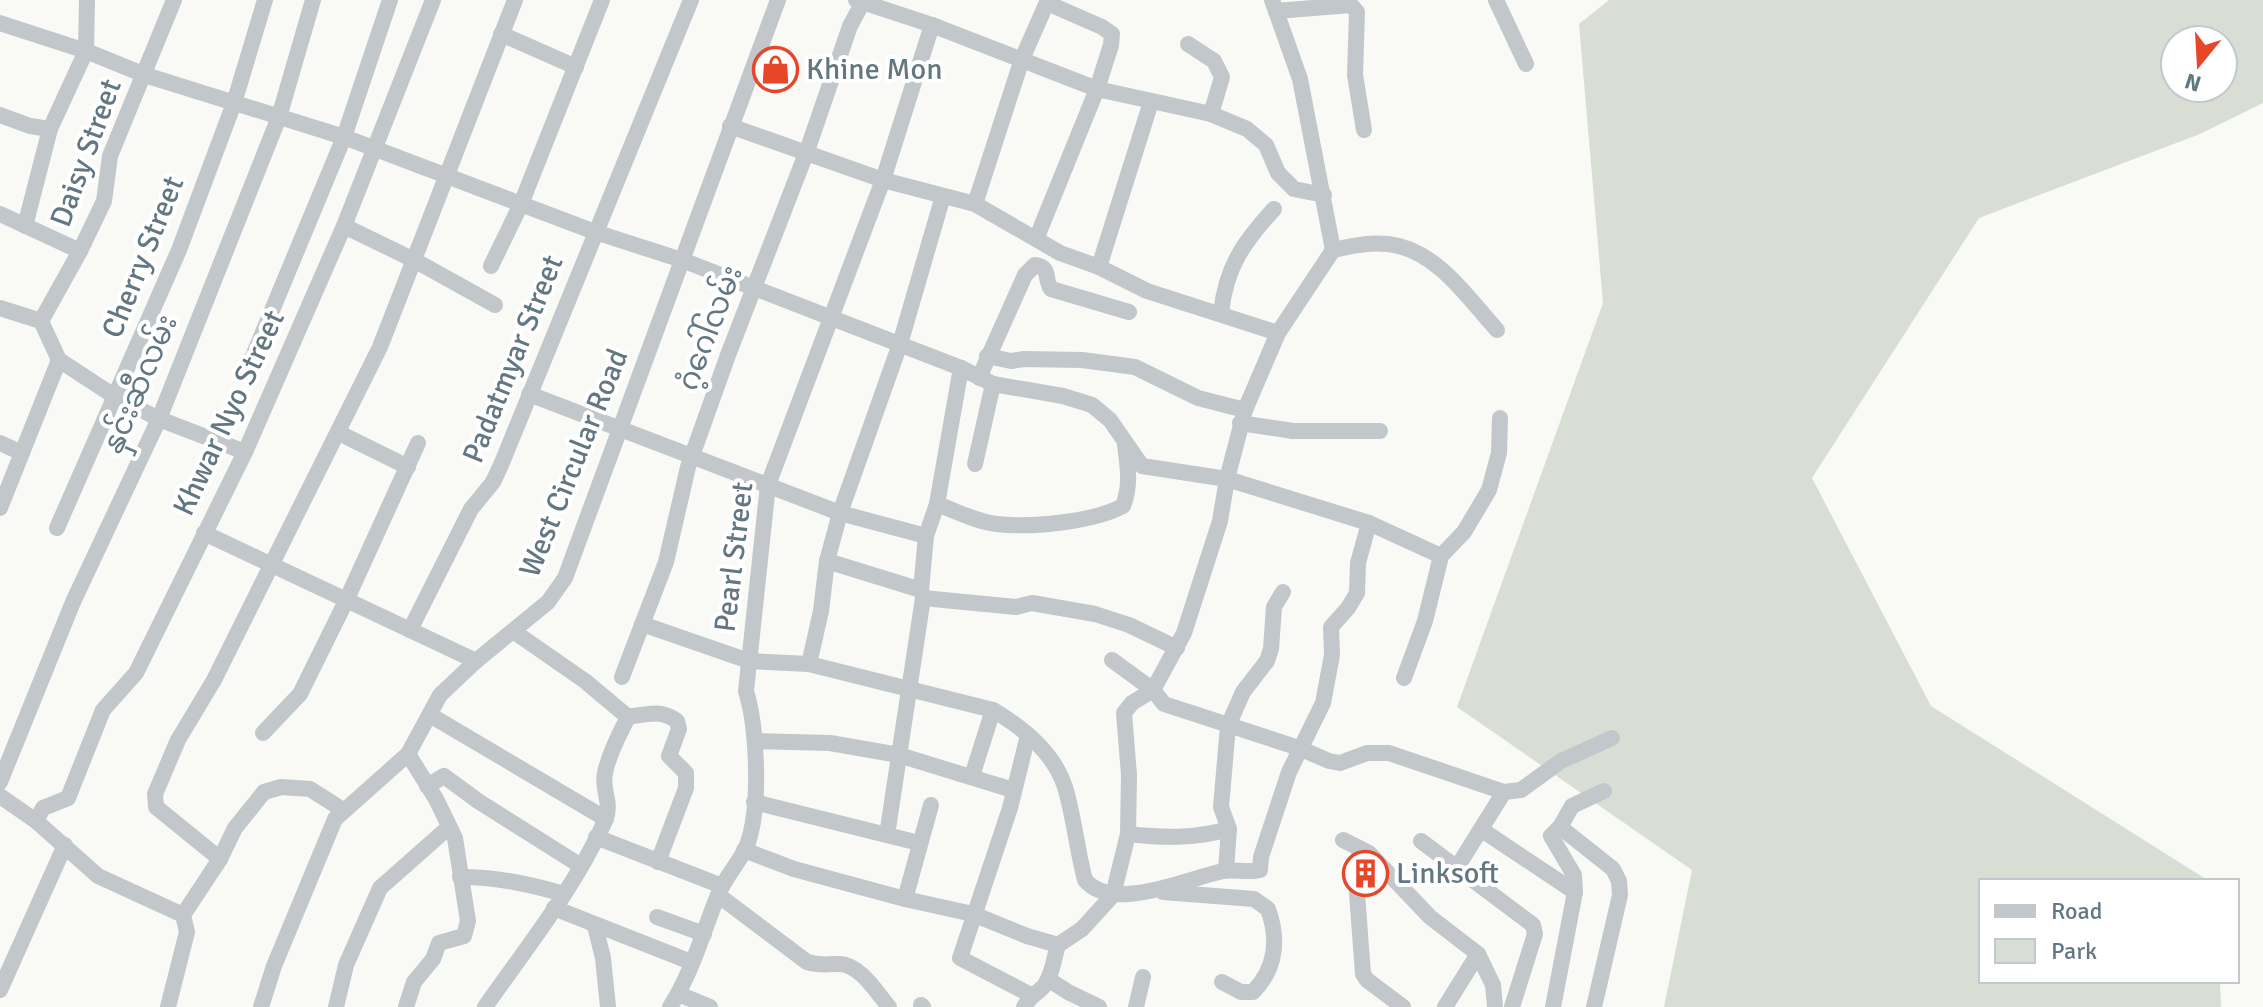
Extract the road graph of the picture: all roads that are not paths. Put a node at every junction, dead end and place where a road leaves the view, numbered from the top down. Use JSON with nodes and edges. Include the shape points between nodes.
{"nodes":[{"id":1,"x":87,"y":0,"type":"edge"},
{"id":2,"x":174,"y":0,"type":"edge"},
{"id":3,"x":265,"y":0,"type":"edge"},
{"id":4,"x":313,"y":0,"type":"edge"},
{"id":5,"x":390,"y":0,"type":"edge"},
{"id":6,"x":433,"y":0,"type":"edge"},
{"id":7,"x":515,"y":0,"type":"edge"},
{"id":8,"x":602,"y":0,"type":"edge"},
{"id":9,"x":691,"y":0,"type":"edge"},
{"id":10,"x":778,"y":0,"type":"edge"},
{"id":11,"x":1496,"y":0,"type":"edge"},
{"id":12,"x":861,"y":1,"type":"edge"},
{"id":13,"x":1047,"y":1,"type":"edge"},
{"id":14,"x":1314,"y":4,"type":"edge"},
{"id":15,"x":1274,"y":6,"type":"edge"},
{"id":16,"x":0,"y":23,"type":"edge"},
{"id":17,"x":932,"y":25,"type":"junction"},
{"id":18,"x":501,"y":34,"type":"junction"},
{"id":19,"x":1188,"y":44,"type":"dead end"},
{"id":20,"x":86,"y":51,"type":"junction"},
{"id":21,"x":1022,"y":59,"type":"junction"},
{"id":22,"x":1526,"y":64,"type":"dead end"},
{"id":23,"x":576,"y":67,"type":"junction"},
{"id":24,"x":145,"y":75,"type":"junction"},
{"id":25,"x":1097,"y":89,"type":"junction"},
{"id":26,"x":1151,"y":102,"type":"junction"},
{"id":27,"x":234,"y":103,"type":"junction"},
{"id":28,"x":1211,"y":114,"type":"junction"},
{"id":29,"x":0,"y":115,"type":"edge"},
{"id":30,"x":279,"y":117,"type":"junction"},
{"id":31,"x":730,"y":126,"type":"junction"},
{"id":32,"x":50,"y":129,"type":"junction"},
{"id":33,"x":1364,"y":130,"type":"dead end"},
{"id":34,"x":344,"y":137,"type":"junction"},
{"id":35,"x":375,"y":149,"type":"junction"},
{"id":36,"x":807,"y":151,"type":"junction"},
{"id":37,"x":445,"y":177,"type":"junction"},
{"id":38,"x":883,"y":180,"type":"junction"},
{"id":39,"x":1324,"y":195,"type":"junction"},
{"id":40,"x":943,"y":196,"type":"junction"},
{"id":41,"x":521,"y":204,"type":"junction"},
{"id":42,"x":975,"y":204,"type":"junction"},
{"id":43,"x":1274,"y":209,"type":"dead end"},
{"id":44,"x":0,"y":214,"type":"edge"},
{"id":45,"x":25,"y":226,"type":"junction"},
{"id":46,"x":344,"y":226,"type":"junction"},
{"id":47,"x":595,"y":232,"type":"junction"},
{"id":48,"x":1037,"y":237,"type":"junction"},
{"id":49,"x":1333,"y":250,"type":"junction"},
{"id":50,"x":80,"y":251,"type":"junction"},
{"id":51,"x":414,"y":260,"type":"junction"},
{"id":52,"x":682,"y":260,"type":"junction"},
{"id":53,"x":491,"y":266,"type":"dead end"},
{"id":54,"x":1099,"y":267,"type":"junction"},
{"id":55,"x":756,"y":288,"type":"junction"},
{"id":56,"x":495,"y":305,"type":"dead end"},
{"id":57,"x":0,"y":308,"type":"edge"},
{"id":58,"x":1129,"y":312,"type":"dead end"},
{"id":59,"x":1221,"y":313,"type":"junction"},
{"id":60,"x":833,"y":318,"type":"junction"},
{"id":61,"x":41,"y":321,"type":"junction"},
{"id":62,"x":1497,"y":330,"type":"dead end"},
{"id":63,"x":1278,"y":333,"type":"junction"},
{"id":64,"x":900,"y":344,"type":"junction"},
{"id":65,"x":987,"y":356,"type":"junction"},
{"id":66,"x":59,"y":360,"type":"junction"},
{"id":67,"x":961,"y":368,"type":"junction"},
{"id":68,"x":246,"y":373,"type":"dead end"},
{"id":69,"x":986,"y":381,"type":"junction"},
{"id":70,"x":529,"y":394,"type":"junction"},
{"id":71,"x":114,"y":396,"type":"junction"},
{"id":72,"x":1242,"y":416,"type":"junction"},
{"id":73,"x":1500,"y":418,"type":"dead end"},
{"id":74,"x":159,"y":419,"type":"junction"},
{"id":75,"x":619,"y":429,"type":"junction"},
{"id":76,"x":1380,"y":431,"type":"dead end"},
{"id":77,"x":339,"y":433,"type":"junction"},
{"id":78,"x":0,"y":443,"type":"edge"},
{"id":79,"x":418,"y":443,"type":"dead end"},
{"id":80,"x":1125,"y":444,"type":"junction"},
{"id":81,"x":245,"y":452,"type":"junction"},
{"id":82,"x":22,"y":453,"type":"junction"},
{"id":83,"x":692,"y":457,"type":"junction"},
{"id":84,"x":975,"y":464,"type":"dead end"},
{"id":85,"x":408,"y":467,"type":"junction"},
{"id":86,"x":1227,"y":479,"type":"junction"},
{"id":87,"x":768,"y":485,"type":"junction"},
{"id":88,"x":937,"y":504,"type":"junction"},
{"id":89,"x":0,"y":508,"type":"edge"},
{"id":90,"x":840,"y":513,"type":"junction"},
{"id":91,"x":1369,"y":523,"type":"junction"},
{"id":92,"x":57,"y":528,"type":"dead end"},
{"id":93,"x":204,"y":533,"type":"junction"},
{"id":94,"x":926,"y":536,"type":"junction"},
{"id":95,"x":1441,"y":556,"type":"junction"},
{"id":96,"x":827,"y":561,"type":"junction"},
{"id":97,"x":272,"y":567,"type":"junction"},
{"id":98,"x":1283,"y":592,"type":"dead end"},
{"id":99,"x":922,"y":594,"type":"junction"},
{"id":100,"x":346,"y":601,"type":"junction"},
{"id":101,"x":642,"y":624,"type":"junction"},
{"id":102,"x":410,"y":630,"type":"junction"},
{"id":103,"x":513,"y":631,"type":"junction"},
{"id":104,"x":1177,"y":648,"type":"junction"},
{"id":105,"x":1112,"y":660,"type":"dead end"},
{"id":106,"x":476,"y":661,"type":"junction"},
{"id":107,"x":749,"y":661,"type":"junction"},
{"id":108,"x":809,"y":664,"type":"junction"},
{"id":109,"x":622,"y":677,"type":"dead end"},
{"id":110,"x":1404,"y":678,"type":"dead end"},
{"id":111,"x":911,"y":688,"type":"junction"},
{"id":112,"x":1153,"y":690,"type":"junction"},
{"id":113,"x":993,"y":710,"type":"junction"},
{"id":114,"x":430,"y":715,"type":"junction"},
{"id":115,"x":628,"y":717,"type":"junction"},
{"id":116,"x":1228,"y":726,"type":"junction"},
{"id":117,"x":263,"y":733,"type":"dead end"},
{"id":118,"x":1028,"y":735,"type":"junction"},
{"id":119,"x":1612,"y":738,"type":"dead end"},
{"id":120,"x":755,"y":741,"type":"junction"},
{"id":121,"x":1299,"y":748,"type":"junction"},
{"id":122,"x":408,"y":754,"type":"junction"},
{"id":123,"x":899,"y":755,"type":"junction"},
{"id":124,"x":972,"y":776,"type":"junction"},
{"id":125,"x":0,"y":782,"type":"edge"},
{"id":126,"x":427,"y":786,"type":"junction"},
{"id":127,"x":1013,"y":790,"type":"junction"},
{"id":128,"x":1604,"y":791,"type":"dead end"},
{"id":129,"x":1504,"y":792,"type":"junction"},
{"id":130,"x":0,"y":796,"type":"edge"},
{"id":131,"x":754,"y":802,"type":"junction"},
{"id":132,"x":931,"y":805,"type":"dead end"},
{"id":133,"x":343,"y":810,"type":"junction"},
{"id":134,"x":606,"y":819,"type":"junction"},
{"id":135,"x":36,"y":821,"type":"junction"},
{"id":136,"x":449,"y":827,"type":"junction"},
{"id":137,"x":1560,"y":827,"type":"junction"},
{"id":138,"x":1229,"y":829,"type":"junction"},
{"id":139,"x":1482,"y":830,"type":"junction"},
{"id":140,"x":1128,"y":834,"type":"junction"},
{"id":141,"x":887,"y":835,"type":"junction"},
{"id":142,"x":596,"y":837,"type":"junction"},
{"id":143,"x":1343,"y":840,"type":"dead end"},
{"id":144,"x":1421,"y":841,"type":"dead end"},
{"id":145,"x":919,"y":843,"type":"junction"},
{"id":146,"x":65,"y":845,"type":"junction"},
{"id":147,"x":744,"y":850,"type":"junction"},
{"id":148,"x":220,"y":859,"type":"junction"},
{"id":149,"x":658,"y":862,"type":"junction"},
{"id":150,"x":581,"y":866,"type":"junction"},
{"id":151,"x":1456,"y":869,"type":"junction"},
{"id":152,"x":1226,"y":870,"type":"junction"},
{"id":153,"x":460,"y":877,"type":"junction"},
{"id":154,"x":1356,"y":880,"type":"dead end"},
{"id":155,"x":1153,"y":889,"type":"junction"},
{"id":156,"x":720,"y":891,"type":"junction"},
{"id":157,"x":1575,"y":892,"type":"junction"},
{"id":158,"x":1113,"y":895,"type":"junction"},
{"id":159,"x":905,"y":899,"type":"junction"},
{"id":160,"x":559,"y":901,"type":"junction"},
{"id":161,"x":973,"y":914,"type":"junction"},
{"id":162,"x":183,"y":915,"type":"junction"},
{"id":163,"x":657,"y":917,"type":"dead end"},
{"id":164,"x":595,"y":926,"type":"junction"},
{"id":165,"x":704,"y":934,"type":"junction"},
{"id":166,"x":1058,"y":945,"type":"junction"},
{"id":167,"x":1478,"y":954,"type":"junction"},
{"id":168,"x":691,"y":962,"type":"junction"},
{"id":169,"x":1143,"y":977,"type":"dead end"},
{"id":170,"x":1048,"y":979,"type":"junction"},
{"id":171,"x":1222,"y":982,"type":"dead end"},
{"id":172,"x":0,"y":990,"type":"edge"},
{"id":173,"x":674,"y":1000,"type":"edge"},
{"id":174,"x":1028,"y":1001,"type":"edge"},
{"id":175,"x":1394,"y":1004,"type":"edge"},
{"id":176,"x":168,"y":1007,"type":"edge"},
{"id":177,"x":261,"y":1007,"type":"edge"},
{"id":178,"x":336,"y":1007,"type":"edge"},
{"id":179,"x":406,"y":1007,"type":"edge"},
{"id":180,"x":485,"y":1007,"type":"edge"},
{"id":181,"x":608,"y":1007,"type":"edge"},
{"id":182,"x":710,"y":1007,"type":"edge"},
{"id":183,"x":889,"y":1007,"type":"edge"},
{"id":184,"x":1099,"y":1007,"type":"edge"},
{"id":185,"x":1136,"y":1007,"type":"edge"},
{"id":186,"x":1445,"y":1007,"type":"edge"},
{"id":187,"x":1495,"y":1007,"type":"edge"},
{"id":188,"x":1512,"y":1007,"type":"edge"},
{"id":189,"x":1553,"y":1007,"type":"edge"},
{"id":190,"x":1594,"y":1007,"type":"edge"}],
"edges":[{"from":1,"to":20,"type":"street"},
{"from":2,"to":24,"type":"street","name":"Daisy Street"},
{"from":3,"to":27,"type":"street","name":"Cherry Street"},
{"from":4,"to":30,"type":"street","name":"နှင်းဆီလမ်း"},
{"from":5,"to":34,"type":"street"},
{"from":6,"to":35,"type":"street","name":"Khwar Nyo Street"},
{"from":7,"to":18,"type":"street"},
{"from":8,"to":23,"type":"street"},
{"from":9,"to":47,"type":"street","name":"Padatmyar Street"},
{"from":10,"to":31,"type":"street","name":"West Circular Road"},
{"from":11,"to":22,"type":"street"},
{"from":12,"to":17,"type":"street"},
{"from":12,"to":36,"type":"street","name":"ဂံ့ဂေါ်လမ်း"},
{"from":13,"to":21,"type":"street"},
{"from":13,"to":25,"type":"street","via":[[1112,34]]},
{"from":14,"to":15,"type":"street"},
{"from":14,"to":33,"type":"street","via":[[1351,5],[1357,12],[1355,75]]},
{"from":15,"to":39,"type":"street","via":[[1300,79]]},
{"from":16,"to":20,"type":"street"},
{"from":17,"to":21,"type":"street"},
{"from":17,"to":38,"type":"street","name":"Pearl Street"},
{"from":18,"to":23,"type":"street"},
{"from":18,"to":37,"type":"street"},
{"from":19,"to":28,"type":"street","via":[[1214,61],[1222,77]]},
{"from":20,"to":24,"type":"street"},
{"from":20,"to":32,"type":"street"},
{"from":21,"to":25,"type":"street"},
{"from":21,"to":42,"type":"street"},
{"from":23,"to":41,"type":"street"},
{"from":24,"to":27,"type":"street"},
{"from":24,"to":50,"type":"street","name":"Daisy Street","via":[[110,156],[104,201]]},
{"from":25,"to":26,"type":"street"},
{"from":25,"to":48,"type":"street"},
{"from":26,"to":28,"type":"street"},
{"from":26,"to":54,"type":"street"},
{"from":27,"to":30,"type":"street"},
{"from":27,"to":71,"type":"street","name":"Cherry Street","via":[[179,250]]},
{"from":28,"to":39,"type":"street","via":[[1247,129],[1266,145],[1278,173],[1294,189]]},
{"from":29,"to":32,"type":"street"},
{"from":30,"to":34,"type":"street"},
{"from":30,"to":74,"type":"street","name":"နှင်းဆီလမ်း"},
{"from":31,"to":36,"type":"street"},
{"from":31,"to":52,"type":"street","name":"West Circular Road"},
{"from":32,"to":45,"type":"street"},
{"from":34,"to":35,"type":"street"},
{"from":34,"to":68,"type":"street"},
{"from":35,"to":37,"type":"street"},
{"from":35,"to":46,"type":"street","name":"Khwar Nyo Street"},
{"from":36,"to":38,"type":"street"},
{"from":36,"to":55,"type":"street","name":"ဂံ့ဂေါ်လမ်း"},
{"from":37,"to":41,"type":"street"},
{"from":37,"to":51,"type":"street"},
{"from":38,"to":40,"type":"street"},
{"from":38,"to":60,"type":"street","name":"Pearl Street"},
{"from":39,"to":49,"type":"street"},
{"from":40,"to":42,"type":"street"},
{"from":40,"to":64,"type":"street"},
{"from":41,"to":47,"type":"street"},
{"from":41,"to":53,"type":"street"},
{"from":42,"to":48,"type":"street"},
{"from":43,"to":59,"type":"street","via":[[1234,262]]},
{"from":44,"to":45,"type":"street"},
{"from":45,"to":50,"type":"street"},
{"from":46,"to":51,"type":"street"},
{"from":46,"to":81,"type":"street","name":"Khwar Nyo Street"},
{"from":47,"to":52,"type":"street"},
{"from":47,"to":70,"type":"street","name":"Padatmyar Street"},
{"from":48,"to":54,"type":"street","via":[[1060,253]]},
{"from":49,"to":62,"type":"street","via":[[1391,244],[1425,257]]},
{"from":49,"to":63,"type":"street"},
{"from":50,"to":61,"type":"street","name":"Daisy Street"},
{"from":51,"to":56,"type":"street"},
{"from":51,"to":77,"type":"street"},
{"from":52,"to":55,"type":"street"},
{"from":52,"to":75,"type":"street","name":"West Circular Road"},
{"from":54,"to":59,"type":"street","via":[[1147,291]]},
{"from":55,"to":60,"type":"street"},
{"from":55,"to":83,"type":"street","name":"ဂံ့ဂေါ်လမ်း"},
{"from":57,"to":61,"type":"street"},
{"from":58,"to":65,"type":"street","via":[[1051,289],[1046,271],[1035,265],[1025,275]]},
{"from":59,"to":63,"type":"street"},
{"from":60,"to":64,"type":"street"},
{"from":60,"to":87,"type":"street","name":"Pearl Street"},
{"from":61,"to":66,"type":"street"},
{"from":63,"to":72,"type":"street"},
{"from":64,"to":67,"type":"street"},
{"from":64,"to":90,"type":"street"},
{"from":65,"to":69,"type":"street"},
{"from":65,"to":72,"type":"street","via":[[1135,367]]},
{"from":66,"to":71,"type":"street"},
{"from":66,"to":82,"type":"street"},
{"from":67,"to":69,"type":"street"},
{"from":67,"to":88,"type":"street"},
{"from":69,"to":80,"type":"street","via":[[1092,405],[1110,420]]},
{"from":69,"to":84,"type":"street"},
{"from":70,"to":75,"type":"street"},
{"from":70,"to":102,"type":"street","name":"Padatmyar Street","via":[[493,482],[471,509]]},
{"from":71,"to":74,"type":"street"},
{"from":71,"to":92,"type":"street","name":"Cherry Street"},
{"from":72,"to":76,"type":"street","via":[[1293,431]]},
{"from":72,"to":86,"type":"street"},
{"from":73,"to":95,"type":"street","via":[[1499,453],[1489,490],[1464,532]]},
{"from":74,"to":81,"type":"street"},
{"from":74,"to":125,"type":"street","name":"နှင်းဆီလမ်း","via":[[73,602]]},
{"from":75,"to":83,"type":"street"},
{"from":75,"to":103,"type":"street","name":"West Circular Road","via":[[565,578],[548,602]]},
{"from":77,"to":85,"type":"street"},
{"from":77,"to":97,"type":"street"},
{"from":78,"to":82,"type":"street"},
{"from":79,"to":85,"type":"street"},
{"from":80,"to":86,"type":"street","via":[[1142,466]]},
{"from":80,"to":88,"type":"street","via":[[1128,493],[1123,506],[1101,516],[996,524]]},
{"from":81,"to":93,"type":"street","name":"Khwar Nyo Street"},
{"from":82,"to":89,"type":"street"},
{"from":83,"to":87,"type":"street"},
{"from":83,"to":101,"type":"street","name":"ဂံ့ဂေါ်လမ်း","via":[[666,562]]},
{"from":85,"to":100,"type":"street"},
{"from":86,"to":91,"type":"street"},
{"from":86,"to":104,"type":"street","via":[[1220,521]]},
{"from":87,"to":90,"type":"street"},
{"from":87,"to":107,"type":"street","name":"Pearl Street"},
{"from":88,"to":94,"type":"street"},
{"from":90,"to":94,"type":"street"},
{"from":90,"to":96,"type":"street"},
{"from":91,"to":95,"type":"street"},
{"from":91,"to":121,"type":"street","via":[[1358,563],[1357,593],[1331,627],[1323,703]]},
{"from":93,"to":97,"type":"street"},
{"from":93,"to":135,"type":"street","name":"Khwar Nyo Street","via":[[136,673],[103,710],[68,798],[43,808]]},
{"from":94,"to":99,"type":"street"},
{"from":95,"to":110,"type":"street"},
{"from":96,"to":99,"type":"street"},
{"from":96,"to":108,"type":"street"},
{"from":97,"to":100,"type":"street"},
{"from":97,"to":148,"type":"street","via":[[178,740],[155,794],[156,807]]},
{"from":98,"to":116,"type":"street","via":[[1274,607],[1267,661],[1243,692]]},
{"from":99,"to":104,"type":"street","via":[[1095,614]]},
{"from":99,"to":111,"type":"street"},
{"from":100,"to":102,"type":"street"},
{"from":100,"to":117,"type":"street","via":[[300,694]]},
{"from":101,"to":107,"type":"street"},
{"from":101,"to":109,"type":"street","name":"ဂံ့ဂေါ်လမ်း"},
{"from":102,"to":106,"type":"street"},
{"from":103,"to":106,"type":"street","name":"West Circular Road"},
{"from":103,"to":115,"type":"street"},
{"from":104,"to":112,"type":"street"},
{"from":105,"to":112,"type":"street"},
{"from":106,"to":114,"type":"street","name":"West Circular Road","via":[[440,695]]},
{"from":107,"to":108,"type":"street"},
{"from":107,"to":120,"type":"street","name":"Pearl Street","via":[[746,691]]},
{"from":108,"to":111,"type":"street"},
{"from":111,"to":113,"type":"street"},
{"from":111,"to":123,"type":"street"},
{"from":112,"to":116,"type":"street","via":[[1164,704]]},
{"from":112,"to":140,"type":"street","via":[[1124,713]]},
{"from":113,"to":118,"type":"street"},
{"from":113,"to":124,"type":"street"},
{"from":114,"to":122,"type":"street","name":"West Circular Road"},
{"from":114,"to":134,"type":"street"},
{"from":115,"to":134,"type":"street","via":[[604,775]]},
{"from":115,"to":149,"type":"street","via":[[663,713],[677,721],[679,729],[669,756],[686,773],[686,788]]},
{"from":116,"to":121,"type":"street"},
{"from":116,"to":138,"type":"street","via":[[1221,807]]},
{"from":118,"to":127,"type":"street"},
{"from":118,"to":158,"type":"street","via":[[1064,785],[1085,880],[1092,889]]},
{"from":119,"to":129,"type":"street","via":[[1561,761],[1521,790]]},
{"from":120,"to":123,"type":"street","via":[[830,743]]},
{"from":120,"to":131,"type":"street","name":"Pearl Street"},
{"from":121,"to":129,"type":"street","via":[[1340,763],[1367,753],[1389,753]]},
{"from":121,"to":152,"type":"street","via":[[1260,870]]},
{"from":122,"to":126,"type":"street"},
{"from":122,"to":133,"type":"street","name":"West Circular Road"},
{"from":123,"to":124,"type":"street"},
{"from":123,"to":141,"type":"street"},
{"from":124,"to":127,"type":"street"},
{"from":126,"to":136,"type":"street"},
{"from":126,"to":150,"type":"street","via":[[444,776]]},
{"from":127,"to":161,"type":"street"},
{"from":128,"to":137,"type":"street","via":[[1572,806]]},
{"from":129,"to":139,"type":"street"},
{"from":130,"to":135,"type":"street"},
{"from":131,"to":141,"type":"street"},
{"from":131,"to":147,"type":"street","name":"Pearl Street"},
{"from":132,"to":145,"type":"street"},
{"from":133,"to":148,"type":"street","via":[[310,789],[264,792],[235,828]]},
{"from":133,"to":177,"type":"street","name":"West Circular Road","via":[[304,892]]},
{"from":134,"to":142,"type":"street"},
{"from":135,"to":146,"type":"street"},
{"from":136,"to":153,"type":"street"},
{"from":136,"to":178,"type":"street","via":[[380,888],[346,965]]},
{"from":137,"to":157,"type":"street","via":[[1551,836],[1574,875]]},
{"from":137,"to":190,"type":"street","via":[[1613,869],[1619,881]]},
{"from":138,"to":140,"type":"street","via":[[1185,838]]},
{"from":138,"to":152,"type":"street"},
{"from":139,"to":151,"type":"street"},
{"from":139,"to":157,"type":"street"},
{"from":140,"to":158,"type":"street"},
{"from":141,"to":145,"type":"street"},
{"from":142,"to":149,"type":"street"},
{"from":142,"to":150,"type":"street"},
{"from":143,"to":167,"type":"street","via":[[1369,853],[1430,917]]},
{"from":144,"to":151,"type":"street"},
{"from":145,"to":159,"type":"street"},
{"from":146,"to":162,"type":"street","via":[[98,876]]},
{"from":146,"to":172,"type":"street"},
{"from":147,"to":156,"type":"street","name":"Pearl Street"},
{"from":147,"to":159,"type":"street"},
{"from":148,"to":162,"type":"street"},
{"from":149,"to":156,"type":"street"},
{"from":150,"to":160,"type":"street"},
{"from":151,"to":188,"type":"street","via":[[1533,925],[1535,934]]},
{"from":152,"to":155,"type":"street"},
{"from":153,"to":160,"type":"street","via":[[525,883]]},
{"from":153,"to":179,"type":"street","via":[[468,921],[464,936],[439,943],[414,982]]},
{"from":154,"to":175,"type":"street","via":[[1363,974]]},
{"from":155,"to":158,"type":"street"},
{"from":155,"to":171,"type":"street","via":[[1254,899],[1268,909],[1275,940],[1273,962],[1261,984],[1253,992],[1241,992]]},
{"from":156,"to":165,"type":"street","name":"Pearl Street"},
{"from":156,"to":183,"type":"street","via":[[807,962],[855,970]]},
{"from":157,"to":189,"type":"street"},
{"from":158,"to":166,"type":"street","via":[[1082,929]]},
{"from":159,"to":161,"type":"street"},
{"from":160,"to":164,"type":"street"},
{"from":160,"to":180,"type":"street"},
{"from":161,"to":166,"type":"street"},
{"from":161,"to":174,"type":"street","via":[[960,958]]},
{"from":162,"to":176,"type":"street","via":[[187,932]]},
{"from":163,"to":165,"type":"street"},
{"from":164,"to":168,"type":"street"},
{"from":164,"to":181,"type":"street"},
{"from":165,"to":168,"type":"street","name":"Pearl Street"},
{"from":166,"to":170,"type":"street"},
{"from":167,"to":186,"type":"street"},
{"from":167,"to":187,"type":"street","via":[[1493,985]]},
{"from":168,"to":173,"type":"street","name":"Pearl Street"},
{"from":169,"to":185,"type":"street"},
{"from":170,"to":174,"type":"street"},
{"from":170,"to":184,"type":"street"},
{"from":173,"to":182,"type":"street"}]}
